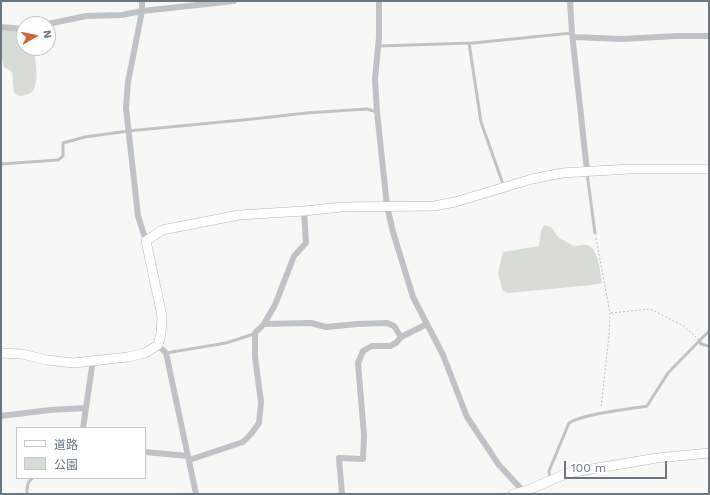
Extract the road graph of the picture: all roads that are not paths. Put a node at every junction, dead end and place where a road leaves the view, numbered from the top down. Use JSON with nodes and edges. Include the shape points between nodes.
{"nodes":[{"id":1,"x":142,"y":1,"type":"edge"},
{"id":2,"x":234,"y":1,"type":"edge"},
{"id":3,"x":379,"y":1,"type":"edge"},
{"id":4,"x":570,"y":1,"type":"edge"},
{"id":5,"x":142,"y":11,"type":"junction"},
{"id":6,"x":56,"y":22,"type":"edge"},
{"id":7,"x":1,"y":27,"type":"edge"},
{"id":8,"x":16,"y":28,"type":"edge"},
{"id":9,"x":573,"y":35,"type":"junction"},
{"id":10,"x":709,"y":36,"type":"edge"},
{"id":11,"x":470,"y":43,"type":"junction"},
{"id":12,"x":379,"y":46,"type":"junction"},
{"id":13,"x":377,"y":112,"type":"junction"},
{"id":14,"x":128,"y":131,"type":"junction"},
{"id":15,"x":1,"y":164,"type":"edge"},
{"id":16,"x":709,"y":169,"type":"edge"},
{"id":17,"x":587,"y":171,"type":"junction"},
{"id":18,"x":504,"y":188,"type":"junction"},
{"id":19,"x":387,"y":206,"type":"junction"},
{"id":20,"x":304,"y":211,"type":"junction"},
{"id":21,"x":595,"y":233,"type":"road end"},
{"id":22,"x":146,"y":241,"type":"junction"},
{"id":23,"x":264,"y":324,"type":"junction"},
{"id":24,"x":427,"y":324,"type":"junction"},
{"id":25,"x":709,"y":331,"type":"edge"},
{"id":26,"x":255,"y":333,"type":"junction"},
{"id":27,"x":401,"y":337,"type":"junction"},
{"id":28,"x":699,"y":340,"type":"junction"},
{"id":29,"x":158,"y":345,"type":"junction"},
{"id":30,"x":709,"y":346,"type":"edge"},
{"id":31,"x":1,"y":353,"type":"edge"},
{"id":32,"x":166,"y":353,"type":"junction"},
{"id":33,"x":93,"y":360,"type":"junction"},
{"id":34,"x":86,"y":408,"type":"junction"},
{"id":35,"x":1,"y":416,"type":"edge"},
{"id":36,"x":83,"y":427,"type":"edge"},
{"id":37,"x":146,"y":452,"type":"edge"},
{"id":38,"x":709,"y":453,"type":"edge"},
{"id":39,"x":189,"y":458,"type":"junction"},
{"id":40,"x":32,"y":479,"type":"edge"},
{"id":41,"x":550,"y":480,"type":"junction"},
{"id":42,"x":525,"y":492,"type":"edge"},
{"id":43,"x":27,"y":494,"type":"edge"},
{"id":44,"x":196,"y":494,"type":"edge"},
{"id":45,"x":342,"y":494,"type":"edge"},
{"id":46,"x":513,"y":494,"type":"edge"}],
"edges":[{"from":1,"to":5,"type":"street"},
{"from":2,"to":5,"type":"street"},
{"from":3,"to":12,"type":"street"},
{"from":4,"to":9,"type":"street"},
{"from":5,"to":6,"type":"street","via":[[122,15],[86,16]]},
{"from":5,"to":14,"type":"street","via":[[128,82]]},
{"from":7,"to":8,"type":"street"},
{"from":9,"to":10,"type":"street","via":[[622,39]]},
{"from":9,"to":11,"type":"lane"},
{"from":9,"to":17,"type":"street"},
{"from":11,"to":12,"type":"lane"},
{"from":11,"to":18,"type":"lane","via":[[481,122]]},
{"from":12,"to":13,"type":"street"},
{"from":13,"to":14,"type":"lane","via":[[367,109],[306,113]]},
{"from":13,"to":19,"type":"street"},
{"from":14,"to":15,"type":"lane","via":[[67,141],[63,143],[63,156],[58,160]]},
{"from":14,"to":22,"type":"street","via":[[138,216]]},
{"from":16,"to":17,"type":"street"},
{"from":17,"to":18,"type":"street","via":[[532,179]]},
{"from":17,"to":21,"type":"lane"},
{"from":18,"to":19,"type":"street","via":[[434,206]]},
{"from":19,"to":20,"type":"street"},
{"from":19,"to":24,"type":"street","via":[[413,297]]},
{"from":20,"to":22,"type":"street","via":[[239,215],[162,230]]},
{"from":20,"to":23,"type":"street","via":[[306,244],[294,256],[280,295]]},
{"from":22,"to":29,"type":"street","via":[[162,316]]},
{"from":23,"to":26,"type":"street"},
{"from":23,"to":27,"type":"street","via":[[311,324],[326,328],[387,322],[394,326]]},
{"from":24,"to":27,"type":"street"},
{"from":24,"to":42,"type":"street","via":[[443,355],[467,417],[499,466]]},
{"from":25,"to":28,"type":"lane"},
{"from":26,"to":32,"type":"lane","via":[[226,343]]},
{"from":26,"to":39,"type":"street","via":[[261,402],[259,423],[243,442]]},
{"from":27,"to":45,"type":"street","via":[[390,346],[372,346],[363,351],[358,363],[364,435],[362,459],[339,458]]},
{"from":28,"to":30,"type":"lane"},
{"from":28,"to":41,"type":"lane","via":[[668,372],[647,406],[600,414],[574,420],[569,424],[549,471]]},
{"from":29,"to":32,"type":"street"},
{"from":29,"to":33,"type":"street","via":[[146,353]]},
{"from":31,"to":33,"type":"street","via":[[73,363]]},
{"from":32,"to":39,"type":"street"},
{"from":33,"to":34,"type":"street"},
{"from":34,"to":35,"type":"street"},
{"from":34,"to":36,"type":"street"},
{"from":37,"to":39,"type":"street"},
{"from":38,"to":41,"type":"street","via":[[657,458],[568,473]]},
{"from":39,"to":44,"type":"street"},
{"from":40,"to":43,"type":"lane"},
{"from":41,"to":42,"type":"street"},
{"from":42,"to":46,"type":"street"}]}
